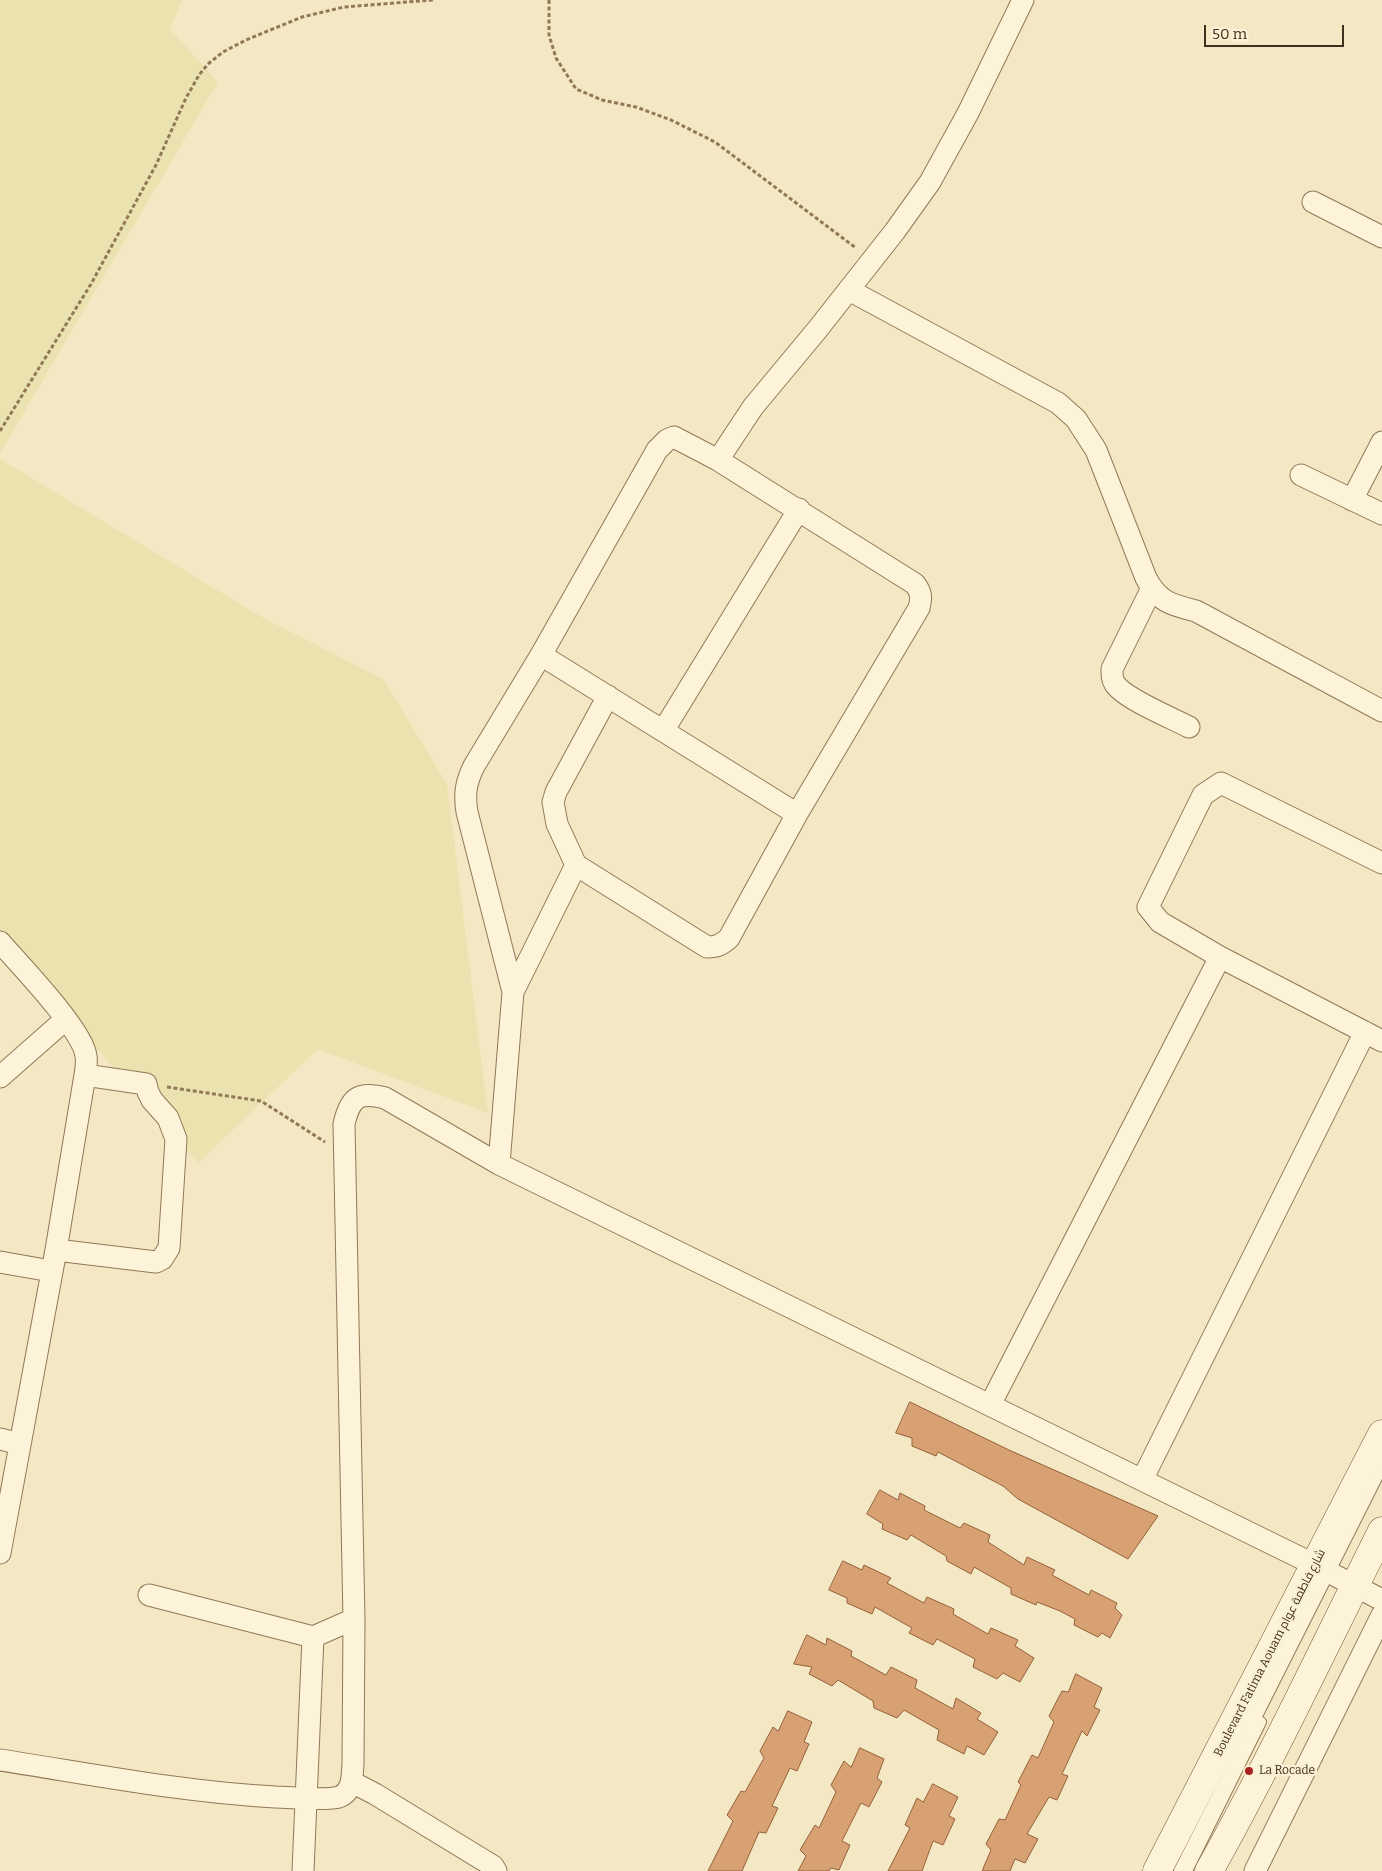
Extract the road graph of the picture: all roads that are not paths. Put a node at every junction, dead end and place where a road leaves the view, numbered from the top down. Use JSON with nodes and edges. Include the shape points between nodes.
{"nodes":[{"id":1,"x":1023,"y":0,"type":"edge"},
{"id":2,"x":1313,"y":202,"type":"dead end"},
{"id":3,"x":1382,"y":237,"type":"edge"},
{"id":4,"x":849,"y":290,"type":"junction"},
{"id":5,"x":1382,"y":442,"type":"edge"},
{"id":6,"x":718,"y":460,"type":"junction"},
{"id":7,"x":1301,"y":475,"type":"dead end"},
{"id":8,"x":1352,"y":500,"type":"junction"},
{"id":9,"x":799,"y":509,"type":"junction"},
{"id":10,"x":1382,"y":514,"type":"edge"},
{"id":11,"x":1151,"y":590,"type":"junction"},
{"id":12,"x":540,"y":655,"type":"junction"},
{"id":13,"x":608,"y":696,"type":"junction"},
{"id":14,"x":1382,"y":711,"type":"edge"},
{"id":15,"x":1189,"y":727,"type":"dead end"},
{"id":16,"x":663,"y":731,"type":"junction"},
{"id":17,"x":797,"y":814,"type":"junction"},
{"id":18,"x":1382,"y":863,"type":"edge"},
{"id":19,"x":576,"y":865,"type":"junction"},
{"id":20,"x":4,"y":955,"type":"edge"},
{"id":21,"x":1220,"y":957,"type":"junction"},
{"id":22,"x":513,"y":992,"type":"junction"},
{"id":23,"x":66,"y":1019,"type":"junction"},
{"id":24,"x":1374,"y":1036,"type":"edge"},
{"id":25,"x":86,"y":1075,"type":"junction"},
{"id":26,"x":0,"y":1077,"type":"edge"},
{"id":27,"x":499,"y":1164,"type":"junction"},
{"id":28,"x":56,"y":1250,"type":"junction"},
{"id":29,"x":0,"y":1262,"type":"edge"},
{"id":30,"x":51,"y":1271,"type":"junction"},
{"id":31,"x":990,"y":1405,"type":"junction"},
{"id":32,"x":1382,"y":1434,"type":"edge"},
{"id":33,"x":10,"y":1442,"type":"edge"},
{"id":34,"x":1382,"y":1468,"type":"edge"},
{"id":35,"x":1142,"y":1480,"type":"junction"},
{"id":36,"x":1382,"y":1482,"type":"edge"},
{"id":37,"x":1382,"y":1531,"type":"edge"},
{"id":38,"x":0,"y":1553,"type":"edge"},
{"id":39,"x":1334,"y":1574,"type":"junction"},
{"id":40,"x":149,"y":1595,"type":"dead end"},
{"id":41,"x":1382,"y":1600,"type":"edge"},
{"id":42,"x":1382,"y":1615,"type":"edge"},
{"id":43,"x":354,"y":1619,"type":"junction"},
{"id":44,"x":313,"y":1637,"type":"junction"},
{"id":45,"x":0,"y":1760,"type":"edge"},
{"id":46,"x":352,"y":1782,"type":"junction"},
{"id":47,"x":306,"y":1798,"type":"junction"},
{"id":48,"x":302,"y":1871,"type":"edge"},
{"id":49,"x":496,"y":1871,"type":"edge"},
{"id":50,"x":1157,"y":1871,"type":"edge"},
{"id":51,"x":1178,"y":1871,"type":"edge"},
{"id":52,"x":1187,"y":1871,"type":"edge"},
{"id":53,"x":1209,"y":1871,"type":"edge"},
{"id":54,"x":1255,"y":1871,"type":"edge"}],
"edges":[{"from":1,"to":4,"type":"street","via":[[930,182]]},
{"from":2,"to":3,"type":"street"},
{"from":4,"to":6,"type":"street","via":[[753,407]]},
{"from":4,"to":11,"type":"street","via":[[1058,403],[1076,419],[1096,450]]},
{"from":5,"to":8,"type":"street"},
{"from":6,"to":9,"type":"street"},
{"from":6,"to":12,"type":"street","via":[[674,437],[662,444]]},
{"from":7,"to":8,"type":"street"},
{"from":8,"to":10,"type":"street"},
{"from":9,"to":16,"type":"street"},
{"from":9,"to":17,"type":"street","via":[[915,584],[922,598],[920,608]]},
{"from":11,"to":14,"type":"street","via":[[1170,605],[1196,611]]},
{"from":11,"to":15,"type":"street","via":[[1112,669],[1113,681],[1126,695]]},
{"from":12,"to":13,"type":"street"},
{"from":12,"to":22,"type":"street","via":[[474,766],[466,781],[464,796]]},
{"from":13,"to":16,"type":"street"},
{"from":13,"to":19,"type":"street","via":[[553,802],[557,824]]},
{"from":16,"to":17,"type":"street"},
{"from":17,"to":19,"type":"street","via":[[728,938],[716,947],[707,947]]},
{"from":18,"to":21,"type":"street","via":[[1221,783],[1203,795],[1148,907],[1160,922]]},
{"from":19,"to":22,"type":"street"},
{"from":20,"to":23,"type":"street"},
{"from":21,"to":24,"type":"street"},
{"from":21,"to":31,"type":"street"},
{"from":22,"to":27,"type":"street"},
{"from":23,"to":25,"type":"street","via":[[86,1055]]},
{"from":23,"to":26,"type":"street"},
{"from":24,"to":35,"type":"street"},
{"from":25,"to":28,"type":"street"},
{"from":25,"to":28,"type":"street","via":[[146,1084],[152,1100],[168,1118],[176,1139],[169,1248],[156,1262]]},
{"from":27,"to":31,"type":"street"},
{"from":27,"to":43,"type":"street","via":[[385,1098],[367,1095],[356,1098],[348,1108],[344,1124],[344,1154]]},
{"from":28,"to":30,"type":"street"},
{"from":29,"to":30,"type":"street"},
{"from":30,"to":33,"type":"street"},
{"from":31,"to":35,"type":"street"},
{"from":32,"to":39,"type":"main road","name":"Boulevard Fatima Aouam شارع فاطمة عوام"},
{"from":33,"to":38,"type":"street"},
{"from":34,"to":39,"type":"lane"},
{"from":35,"to":39,"type":"street"},
{"from":36,"to":39,"type":"lane"},
{"from":37,"to":39,"type":"main road","name":"Boulevard Fatima Aouam شارع فاطمة عوام"},
{"from":39,"to":41,"type":"street"},
{"from":39,"to":50,"type":"main road","name":"Boulevard Fatima Aouam شارع فاطمة عوام"},
{"from":39,"to":51,"type":"lane"},
{"from":39,"to":52,"type":"lane"},
{"from":39,"to":53,"type":"main road","name":"Boulevard Fatima Aouam شارع فاطمة عوام","via":[[1266,1766]]},
{"from":40,"to":44,"type":"street"},
{"from":42,"to":54,"type":"street"},
{"from":43,"to":44,"type":"street"},
{"from":43,"to":46,"type":"street"},
{"from":44,"to":47,"type":"street"},
{"from":45,"to":47,"type":"street","via":[[222,1794]]},
{"from":46,"to":47,"type":"street","via":[[339,1797]]},
{"from":46,"to":49,"type":"street","via":[[493,1866]]},
{"from":47,"to":48,"type":"street"}]}
